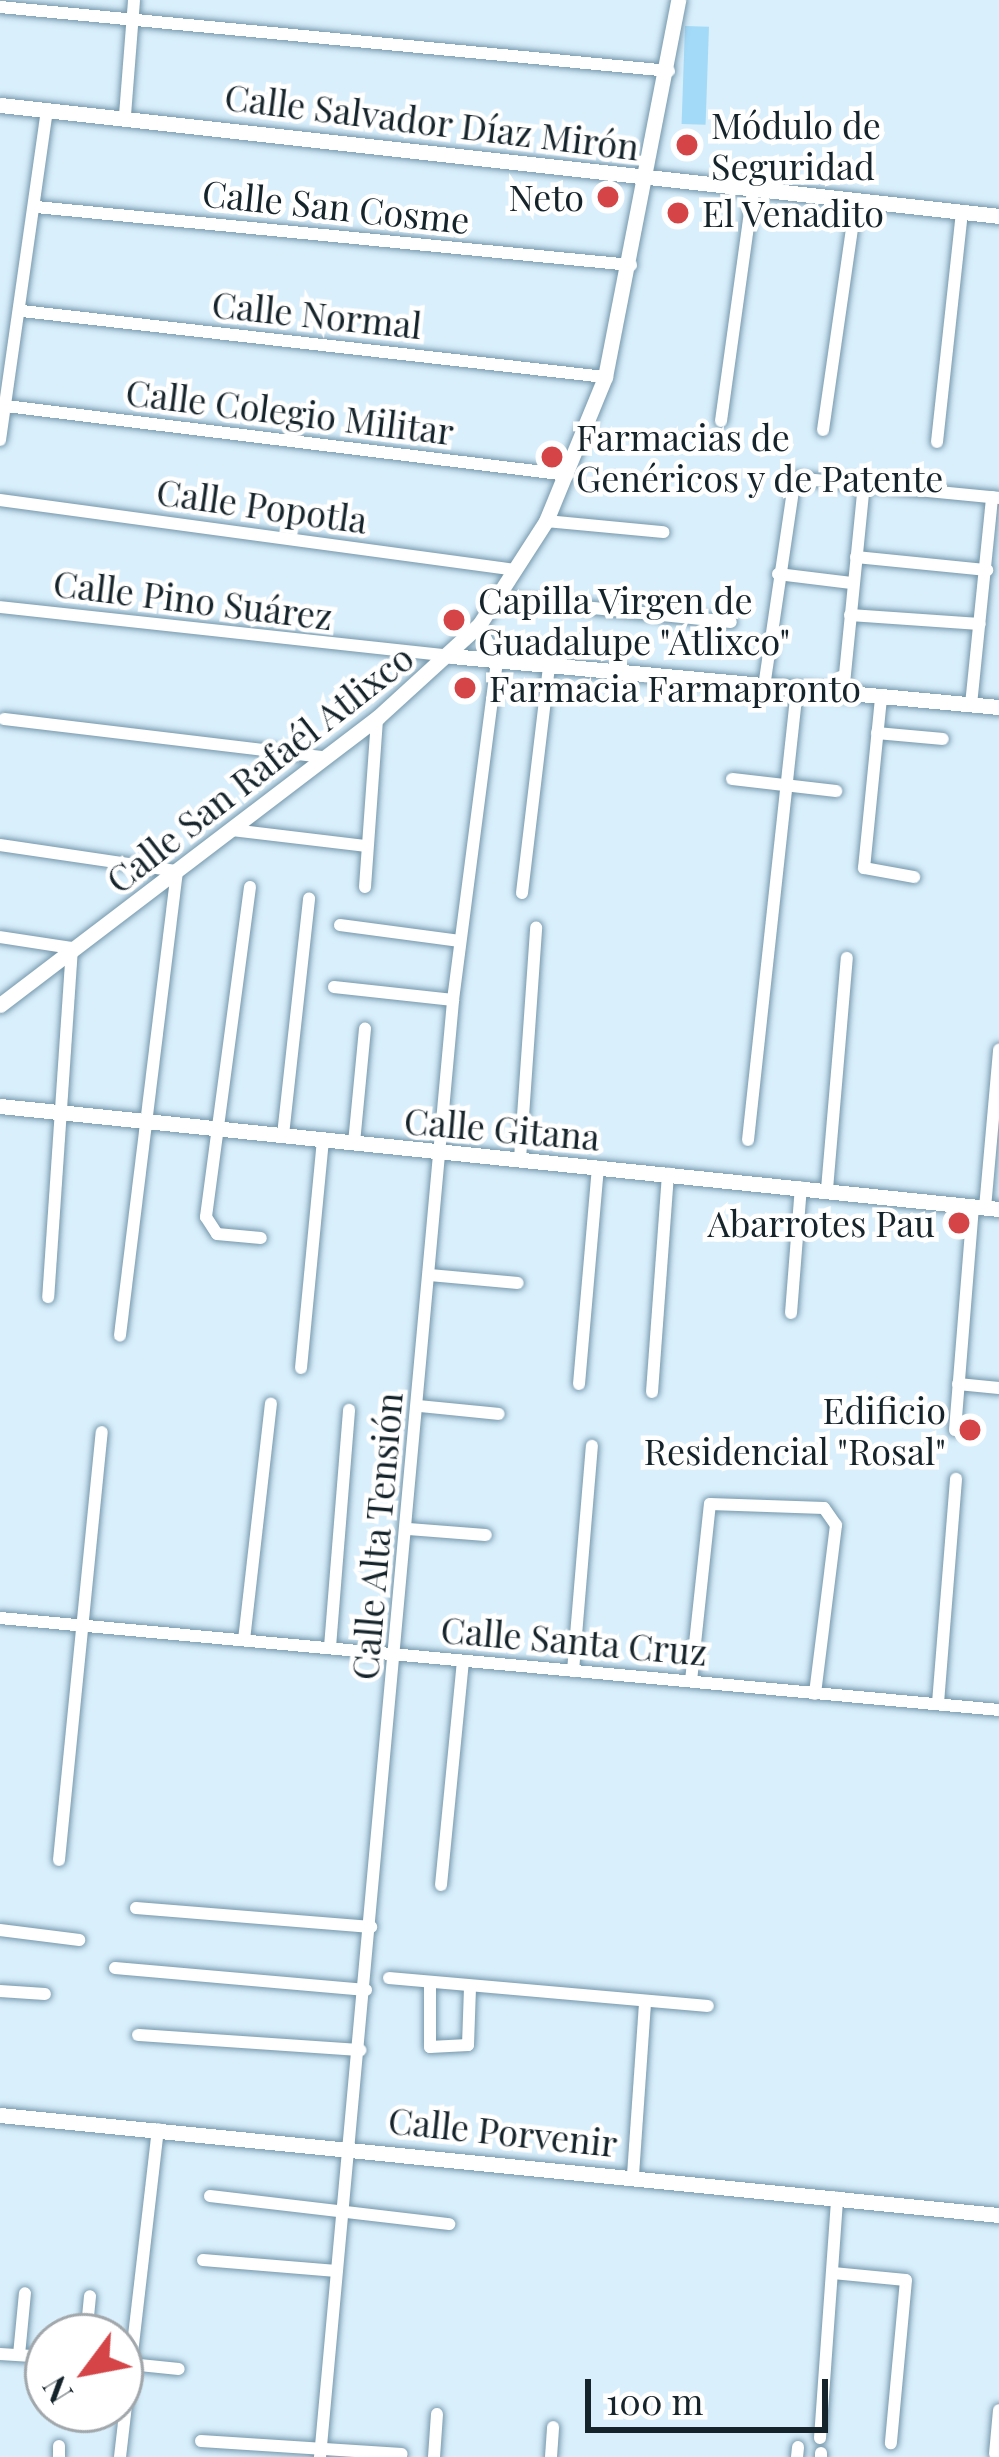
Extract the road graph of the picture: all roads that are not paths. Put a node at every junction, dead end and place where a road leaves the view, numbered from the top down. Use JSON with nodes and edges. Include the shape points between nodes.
{"nodes":[{"id":1,"x":134,"y":0,"type":"edge"},
{"id":2,"x":677,"y":0,"type":"edge"},
{"id":3,"x":0,"y":8,"type":"edge"},
{"id":4,"x":134,"y":19,"type":"junction"},
{"id":5,"x":669,"y":71,"type":"junction"},
{"id":6,"x":0,"y":105,"type":"edge"},
{"id":7,"x":47,"y":110,"type":"junction"},
{"id":8,"x":125,"y":115,"type":"junction"},
{"id":9,"x":647,"y":178,"type":"junction"},
{"id":10,"x":753,"y":191,"type":"junction"},
{"id":11,"x":856,"y":201,"type":"junction"},
{"id":12,"x":36,"y":207,"type":"junction"},
{"id":13,"x":962,"y":212,"type":"junction"},
{"id":14,"x":999,"y":216,"type":"edge"},
{"id":15,"x":631,"y":265,"type":"junction"},
{"id":16,"x":22,"y":311,"type":"junction"},
{"id":17,"x":605,"y":376,"type":"junction"},
{"id":18,"x":6,"y":406,"type":"junction"},
{"id":19,"x":721,"y":421,"type":"dead end"},
{"id":20,"x":823,"y":430,"type":"dead end"},
{"id":21,"x":0,"y":440,"type":"edge"},
{"id":22,"x":937,"y":442,"type":"dead end"},
{"id":23,"x":568,"y":475,"type":"junction"},
{"id":24,"x":864,"y":483,"type":"junction"},
{"id":25,"x":996,"y":498,"type":"edge"},
{"id":26,"x":0,"y":500,"type":"edge"},
{"id":27,"x":546,"y":521,"type":"junction"},
{"id":28,"x":663,"y":532,"type":"dead end"},
{"id":29,"x":856,"y":557,"type":"junction"},
{"id":30,"x":516,"y":570,"type":"junction"},
{"id":31,"x":987,"y":570,"type":"junction"},
{"id":32,"x":778,"y":574,"type":"junction"},
{"id":33,"x":851,"y":583,"type":"junction"},
{"id":34,"x":495,"y":598,"type":"junction"},
{"id":35,"x":0,"y":607,"type":"edge"},
{"id":36,"x":850,"y":615,"type":"junction"},
{"id":37,"x":731,"y":622,"type":"dead end"},
{"id":38,"x":980,"y":624,"type":"junction"},
{"id":39,"x":479,"y":625,"type":"junction"},
{"id":40,"x":451,"y":656,"type":"junction"},
{"id":41,"x":497,"y":661,"type":"junction"},
{"id":42,"x":549,"y":667,"type":"junction"},
{"id":43,"x":764,"y":687,"type":"junction"},
{"id":44,"x":797,"y":691,"type":"junction"},
{"id":45,"x":843,"y":694,"type":"junction"},
{"id":46,"x":881,"y":698,"type":"junction"},
{"id":47,"x":971,"y":705,"type":"junction"},
{"id":48,"x":999,"y":707,"type":"edge"},
{"id":49,"x":4,"y":718,"type":"dead end"},
{"id":50,"x":377,"y":718,"type":"junction"},
{"id":51,"x":877,"y":733,"type":"junction"},
{"id":52,"x":943,"y":740,"type":"dead end"},
{"id":53,"x":324,"y":757,"type":"junction"},
{"id":54,"x":732,"y":778,"type":"dead end"},
{"id":55,"x":786,"y":785,"type":"junction"},
{"id":56,"x":836,"y":791,"type":"dead end"},
{"id":57,"x":232,"y":830,"type":"junction"},
{"id":58,"x":0,"y":845,"type":"edge"},
{"id":59,"x":367,"y":846,"type":"junction"},
{"id":60,"x":177,"y":872,"type":"junction"},
{"id":61,"x":914,"y":877,"type":"dead end"},
{"id":62,"x":250,"y":886,"type":"dead end"},
{"id":63,"x":365,"y":887,"type":"dead end"},
{"id":64,"x":522,"y":893,"type":"dead end"},
{"id":65,"x":309,"y":898,"type":"dead end"},
{"id":66,"x":340,"y":926,"type":"dead end"},
{"id":67,"x":536,"y":928,"type":"dead end"},
{"id":68,"x":0,"y":937,"type":"edge"},
{"id":69,"x":460,"y":941,"type":"junction"},
{"id":70,"x":73,"y":948,"type":"junction"},
{"id":71,"x":848,"y":958,"type":"dead end"},
{"id":72,"x":334,"y":987,"type":"dead end"},
{"id":73,"x":453,"y":1000,"type":"junction"},
{"id":74,"x":0,"y":1005,"type":"edge"},
{"id":75,"x":365,"y":1029,"type":"dead end"},
{"id":76,"x":999,"y":1049,"type":"edge"},
{"id":77,"x":0,"y":1106,"type":"edge"},
{"id":78,"x":56,"y":1112,"type":"junction"},
{"id":79,"x":144,"y":1121,"type":"junction"},
{"id":80,"x":212,"y":1129,"type":"junction"},
{"id":81,"x":283,"y":1135,"type":"junction"},
{"id":82,"x":748,"y":1140,"type":"dead end"},
{"id":83,"x":323,"y":1141,"type":"junction"},
{"id":84,"x":354,"y":1143,"type":"junction"},
{"id":85,"x":438,"y":1153,"type":"junction"},
{"id":86,"x":520,"y":1159,"type":"junction"},
{"id":87,"x":598,"y":1167,"type":"junction"},
{"id":88,"x":668,"y":1174,"type":"junction"},
{"id":89,"x":801,"y":1187,"type":"junction"},
{"id":90,"x":827,"y":1189,"type":"junction"},
{"id":91,"x":986,"y":1207,"type":"edge"},
{"id":92,"x":261,"y":1238,"type":"dead end"},
{"id":93,"x":430,"y":1275,"type":"junction"},
{"id":94,"x":518,"y":1283,"type":"dead end"},
{"id":95,"x":48,"y":1297,"type":"dead end"},
{"id":96,"x":791,"y":1313,"type":"dead end"},
{"id":97,"x":120,"y":1336,"type":"dead end"},
{"id":98,"x":301,"y":1368,"type":"dead end"},
{"id":99,"x":579,"y":1384,"type":"dead end"},
{"id":100,"x":958,"y":1384,"type":"junction"},
{"id":101,"x":999,"y":1388,"type":"edge"},
{"id":102,"x":652,"y":1392,"type":"dead end"},
{"id":103,"x":271,"y":1404,"type":"dead end"},
{"id":104,"x":419,"y":1406,"type":"junction"},
{"id":105,"x":349,"y":1410,"type":"dead end"},
{"id":106,"x":499,"y":1414,"type":"dead end"},
{"id":107,"x":955,"y":1430,"type":"dead end"},
{"id":108,"x":102,"y":1432,"type":"dead end"},
{"id":109,"x":592,"y":1446,"type":"dead end"},
{"id":110,"x":956,"y":1479,"type":"dead end"},
{"id":111,"x":408,"y":1529,"type":"junction"},
{"id":112,"x":486,"y":1535,"type":"dead end"},
{"id":113,"x":0,"y":1618,"type":"edge"},
{"id":114,"x":80,"y":1625,"type":"junction"},
{"id":115,"x":244,"y":1640,"type":"junction"},
{"id":116,"x":330,"y":1647,"type":"junction"},
{"id":117,"x":396,"y":1653,"type":"junction"},
{"id":118,"x":463,"y":1661,"type":"junction"},
{"id":119,"x":573,"y":1671,"type":"junction"},
{"id":120,"x":691,"y":1682,"type":"junction"},
{"id":121,"x":815,"y":1694,"type":"junction"},
{"id":122,"x":938,"y":1703,"type":"junction"},
{"id":123,"x":999,"y":1710,"type":"edge"},
{"id":124,"x":59,"y":1860,"type":"dead end"},
{"id":125,"x":441,"y":1885,"type":"dead end"},
{"id":126,"x":136,"y":1909,"type":"dead end"},
{"id":127,"x":371,"y":1927,"type":"junction"},
{"id":128,"x":0,"y":1930,"type":"edge"},
{"id":129,"x":79,"y":1940,"type":"dead end"},
{"id":130,"x":116,"y":1968,"type":"dead end"},
{"id":131,"x":389,"y":1978,"type":"dead end"},
{"id":132,"x":430,"y":1984,"type":"junction"},
{"id":133,"x":470,"y":1987,"type":"junction"},
{"id":134,"x":366,"y":1990,"type":"junction"},
{"id":135,"x":0,"y":1991,"type":"edge"},
{"id":136,"x":45,"y":1994,"type":"dead end"},
{"id":137,"x":645,"y":2002,"type":"junction"},
{"id":138,"x":708,"y":2006,"type":"dead end"},
{"id":139,"x":138,"y":2035,"type":"dead end"},
{"id":140,"x":360,"y":2050,"type":"junction"},
{"id":141,"x":0,"y":2115,"type":"edge"},
{"id":142,"x":158,"y":2129,"type":"junction"},
{"id":143,"x":351,"y":2144,"type":"junction"},
{"id":144,"x":633,"y":2175,"type":"junction"},
{"id":145,"x":210,"y":2196,"type":"dead end"},
{"id":146,"x":837,"y":2198,"type":"junction"},
{"id":147,"x":343,"y":2212,"type":"junction"},
{"id":148,"x":999,"y":2215,"type":"edge"},
{"id":149,"x":449,"y":2224,"type":"dead end"},
{"id":150,"x":203,"y":2260,"type":"dead end"},
{"id":151,"x":337,"y":2271,"type":"junction"},
{"id":152,"x":833,"y":2273,"type":"junction"},
{"id":153,"x":25,"y":2293,"type":"dead end"},
{"id":154,"x":90,"y":2296,"type":"dead end"},
{"id":155,"x":88,"y":2313,"type":"edge"},
{"id":156,"x":134,"y":2313,"type":"edge"},
{"id":157,"x":0,"y":2354,"type":"edge"},
{"id":158,"x":20,"y":2355,"type":"junction"},
{"id":159,"x":24,"y":2355,"type":"edge"},
{"id":160,"x":144,"y":2366,"type":"edge"},
{"id":161,"x":178,"y":2369,"type":"dead end"},
{"id":162,"x":999,"y":2410,"type":"edge"},
{"id":163,"x":437,"y":2414,"type":"dead end"},
{"id":164,"x":553,"y":2427,"type":"dead end"},
{"id":165,"x":820,"y":2438,"type":"dead end"},
{"id":166,"x":201,"y":2441,"type":"dead end"},
{"id":167,"x":891,"y":2443,"type":"dead end"},
{"id":168,"x":320,"y":2453,"type":"edge"},
{"id":169,"x":402,"y":2454,"type":"edge"},
{"id":170,"x":995,"y":2454,"type":"dead end"},
{"id":171,"x":434,"y":2457,"type":"edge"},
{"id":172,"x":551,"y":2457,"type":"edge"}],
"edges":[{"from":1,"to":4,"type":"street"},
{"from":2,"to":5,"type":"street","name":"Calle San Rafaél Atlixco"},
{"from":3,"to":4,"type":"street"},
{"from":4,"to":5,"type":"street"},
{"from":4,"to":8,"type":"street"},
{"from":5,"to":9,"type":"street","name":"Calle San Rafaél Atlixco"},
{"from":6,"to":7,"type":"street","name":"Calle Salvador Díaz Mirón"},
{"from":7,"to":8,"type":"street","name":"Calle Salvador Díaz Mirón"},
{"from":7,"to":12,"type":"street"},
{"from":8,"to":9,"type":"street","name":"Calle Salvador Díaz Mirón"},
{"from":9,"to":10,"type":"street","name":"Calle Salvador Díaz Mirón"},
{"from":9,"to":15,"type":"street","name":"Calle San Rafaél Atlixco"},
{"from":10,"to":11,"type":"street","name":"Calle Salvador Díaz Mirón"},
{"from":10,"to":19,"type":"street"},
{"from":11,"to":13,"type":"street","name":"Calle Salvador Díaz Mirón"},
{"from":11,"to":20,"type":"street"},
{"from":12,"to":15,"type":"street","name":"Calle San Cosme"},
{"from":12,"to":16,"type":"street"},
{"from":13,"to":14,"type":"street","name":"Calle Salvador Díaz Mirón"},
{"from":13,"to":22,"type":"street"},
{"from":15,"to":17,"type":"street","name":"Calle San Rafaél Atlixco"},
{"from":16,"to":17,"type":"street","name":"Calle Normal"},
{"from":16,"to":18,"type":"street"},
{"from":17,"to":23,"type":"street","name":"Calle San Rafaél Atlixco"},
{"from":18,"to":21,"type":"street"},
{"from":18,"to":23,"type":"street","name":"Calle Colegio Militar"},
{"from":23,"to":27,"type":"street","name":"Calle San Rafaél Atlixco"},
{"from":24,"to":25,"type":"street"},
{"from":24,"to":29,"type":"street"},
{"from":24,"to":32,"type":"street","via":[[795,478]]},
{"from":25,"to":31,"type":"street"},
{"from":26,"to":30,"type":"street","name":"Calle Popotla"},
{"from":27,"to":28,"type":"street"},
{"from":27,"to":30,"type":"street","name":"Calle San Rafaél Atlixco"},
{"from":29,"to":31,"type":"street"},
{"from":29,"to":33,"type":"street"},
{"from":30,"to":34,"type":"street","name":"Calle San Rafaél Atlixco"},
{"from":31,"to":38,"type":"street"},
{"from":32,"to":33,"type":"street"},
{"from":32,"to":43,"type":"street"},
{"from":33,"to":36,"type":"street"},
{"from":34,"to":37,"type":"street"},
{"from":34,"to":39,"type":"street","name":"Calle San Rafaél Atlixco"},
{"from":35,"to":40,"type":"street","name":"Calle Pino Suárez"},
{"from":36,"to":38,"type":"street"},
{"from":36,"to":45,"type":"street"},
{"from":38,"to":47,"type":"street"},
{"from":39,"to":40,"type":"street","name":"Calle San Rafaél Atlixco"},
{"from":39,"to":41,"type":"street"},
{"from":40,"to":41,"type":"street"},
{"from":40,"to":50,"type":"street","name":"Calle San Rafaél Atlixco"},
{"from":41,"to":42,"type":"street"},
{"from":41,"to":69,"type":"street","name":"Calle Alta Tensión"},
{"from":42,"to":43,"type":"street"},
{"from":42,"to":64,"type":"street"},
{"from":43,"to":44,"type":"street"},
{"from":44,"to":45,"type":"street"},
{"from":44,"to":55,"type":"street"},
{"from":45,"to":46,"type":"street"},
{"from":46,"to":47,"type":"street"},
{"from":46,"to":51,"type":"street"},
{"from":47,"to":48,"type":"street"},
{"from":49,"to":53,"type":"street"},
{"from":50,"to":53,"type":"street","name":"Calle San Rafaél Atlixco"},
{"from":50,"to":59,"type":"street"},
{"from":51,"to":52,"type":"street"},
{"from":51,"to":61,"type":"street","via":[[864,868]]},
{"from":53,"to":57,"type":"street","name":"Calle San Rafaél Atlixco"},
{"from":54,"to":55,"type":"street"},
{"from":55,"to":56,"type":"street"},
{"from":55,"to":82,"type":"street"},
{"from":57,"to":59,"type":"street"},
{"from":57,"to":60,"type":"street","name":"Calle San Rafaél Atlixco"},
{"from":58,"to":60,"type":"street"},
{"from":59,"to":63,"type":"street"},
{"from":60,"to":70,"type":"street","name":"Calle San Rafaél Atlixco"},
{"from":60,"to":79,"type":"street"},
{"from":62,"to":80,"type":"street"},
{"from":65,"to":81,"type":"street"},
{"from":66,"to":69,"type":"street"},
{"from":67,"to":86,"type":"street"},
{"from":68,"to":70,"type":"street"},
{"from":69,"to":73,"type":"street","name":"Calle Alta Tensión"},
{"from":70,"to":74,"type":"street","name":"Calle San Rafaél Atlixco"},
{"from":70,"to":78,"type":"street"},
{"from":71,"to":90,"type":"street"},
{"from":72,"to":73,"type":"street"},
{"from":73,"to":85,"type":"street","name":"Calle Alta Tensión"},
{"from":75,"to":84,"type":"street"},
{"from":76,"to":91,"type":"street"},
{"from":77,"to":78,"type":"street","name":"Calle Gitana"},
{"from":78,"to":79,"type":"street","name":"Calle Gitana"},
{"from":78,"to":95,"type":"street"},
{"from":79,"to":80,"type":"street","name":"Calle Gitana"},
{"from":79,"to":97,"type":"street"},
{"from":80,"to":81,"type":"street","name":"Calle Gitana"},
{"from":80,"to":92,"type":"street","via":[[208,1227]]},
{"from":81,"to":83,"type":"street","name":"Calle Gitana"},
{"from":83,"to":84,"type":"street","name":"Calle Gitana"},
{"from":83,"to":98,"type":"street"},
{"from":84,"to":85,"type":"street","name":"Calle Gitana"},
{"from":85,"to":86,"type":"street","name":"Calle Gitana"},
{"from":85,"to":93,"type":"street","name":"Calle Alta Tensión"},
{"from":86,"to":87,"type":"street","name":"Calle Gitana"},
{"from":87,"to":88,"type":"street","name":"Calle Gitana"},
{"from":87,"to":99,"type":"street"},
{"from":88,"to":89,"type":"street","name":"Calle Gitana"},
{"from":88,"to":102,"type":"street"},
{"from":89,"to":90,"type":"street","name":"Calle Gitana"},
{"from":89,"to":96,"type":"street"},
{"from":90,"to":91,"type":"street","name":"Calle Gitana"},
{"from":91,"to":100,"type":"street"},
{"from":93,"to":94,"type":"street"},
{"from":93,"to":104,"type":"street","name":"Calle Alta Tensión"},
{"from":100,"to":101,"type":"street"},
{"from":100,"to":107,"type":"street"},
{"from":103,"to":115,"type":"street"},
{"from":104,"to":106,"type":"street"},
{"from":104,"to":111,"type":"street","name":"Calle Alta Tensión"},
{"from":105,"to":116,"type":"street"},
{"from":108,"to":114,"type":"street"},
{"from":109,"to":119,"type":"street"},
{"from":110,"to":122,"type":"street"},
{"from":111,"to":112,"type":"street"},
{"from":111,"to":117,"type":"street","name":"Calle Alta Tensión"},
{"from":113,"to":114,"type":"street","name":"Calle Santa Cruz"},
{"from":114,"to":115,"type":"street","name":"Calle Santa Cruz"},
{"from":114,"to":124,"type":"street"},
{"from":115,"to":116,"type":"street","name":"Calle Santa Cruz"},
{"from":116,"to":117,"type":"street","name":"Calle Santa Cruz"},
{"from":117,"to":118,"type":"street","name":"Calle Santa Cruz"},
{"from":117,"to":127,"type":"street","name":"Calle Alta Tensión"},
{"from":118,"to":119,"type":"street","name":"Calle Santa Cruz"},
{"from":118,"to":125,"type":"street"},
{"from":119,"to":120,"type":"street","name":"Calle Santa Cruz"},
{"from":120,"to":121,"type":"street","name":"Calle Santa Cruz"},
{"from":120,"to":121,"type":"street","via":[[710,1504],[824,1508],[836,1526]]},
{"from":121,"to":122,"type":"street","name":"Calle Santa Cruz"},
{"from":122,"to":123,"type":"street","name":"Calle Santa Cruz"},
{"from":126,"to":127,"type":"street"},
{"from":127,"to":134,"type":"street","name":"Calle Alta Tensión"},
{"from":128,"to":129,"type":"street"},
{"from":130,"to":134,"type":"street"},
{"from":131,"to":132,"type":"street"},
{"from":132,"to":133,"type":"street"},
{"from":132,"to":133,"type":"street","via":[[430,2048],[468,2045]]},
{"from":133,"to":137,"type":"street"},
{"from":134,"to":140,"type":"street","name":"Calle Alta Tensión"},
{"from":135,"to":136,"type":"street"},
{"from":137,"to":138,"type":"street"},
{"from":137,"to":144,"type":"street"},
{"from":139,"to":140,"type":"street"},
{"from":140,"to":143,"type":"street","name":"Calle Alta Tensión"},
{"from":141,"to":142,"type":"street","name":"Calle Porvenir"},
{"from":142,"to":143,"type":"street","name":"Calle Porvenir"},
{"from":142,"to":156,"type":"street"},
{"from":143,"to":144,"type":"street","name":"Calle Porvenir"},
{"from":143,"to":147,"type":"street","name":"Calle Alta Tensión"},
{"from":144,"to":146,"type":"street","name":"Calle Porvenir"},
{"from":145,"to":147,"type":"street"},
{"from":146,"to":148,"type":"street","name":"Calle Porvenir"},
{"from":146,"to":152,"type":"street"},
{"from":147,"to":149,"type":"street"},
{"from":147,"to":151,"type":"street","name":"Calle Alta Tensión"},
{"from":150,"to":151,"type":"street"},
{"from":151,"to":168,"type":"street","name":"Calle Alta Tensión"},
{"from":152,"to":165,"type":"street"},
{"from":152,"to":167,"type":"street","via":[[906,2280]]},
{"from":153,"to":158,"type":"street"},
{"from":154,"to":155,"type":"street"},
{"from":157,"to":158,"type":"street"},
{"from":158,"to":159,"type":"street"},
{"from":160,"to":161,"type":"street"},
{"from":162,"to":170,"type":"street"},
{"from":163,"to":171,"type":"street"},
{"from":164,"to":172,"type":"street"},
{"from":166,"to":168,"type":"street"},
{"from":168,"to":169,"type":"street"}]}
